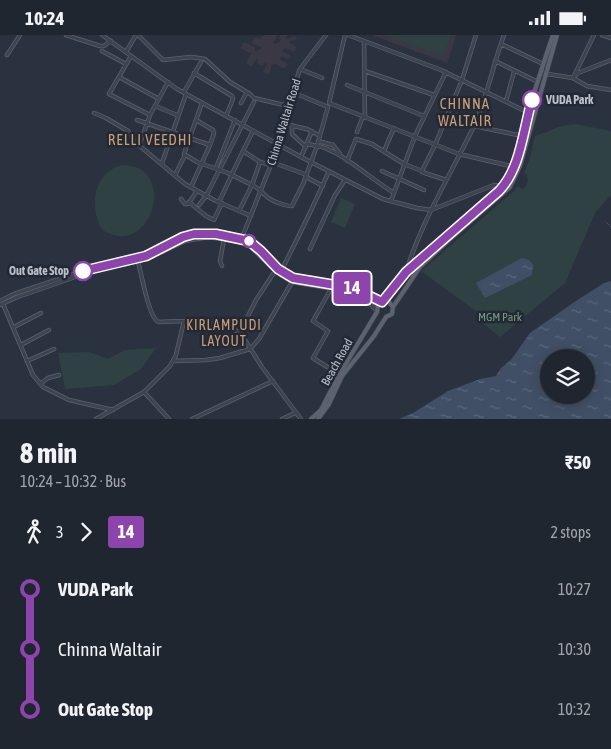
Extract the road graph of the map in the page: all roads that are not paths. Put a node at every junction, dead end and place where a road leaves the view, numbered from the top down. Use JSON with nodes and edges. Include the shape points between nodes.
{"nodes":[{"id":1,"x":20,"y":35,"type":"edge"},
{"id":2,"x":66,"y":35,"type":"edge"},
{"id":3,"x":102,"y":35,"type":"edge"},
{"id":4,"x":137,"y":35,"type":"edge"},
{"id":5,"x":326,"y":35,"type":"edge"},
{"id":6,"x":346,"y":35,"type":"edge"},
{"id":7,"x":476,"y":35,"type":"edge"},
{"id":8,"x":504,"y":35,"type":"edge"},
{"id":9,"x":552,"y":35,"type":"edge"},
{"id":10,"x":557,"y":35,"type":"edge"},
{"id":11,"x":594,"y":35,"type":"edge"},
{"id":12,"x":602,"y":35,"type":"edge"},
{"id":13,"x":609,"y":37,"type":"edge"},
{"id":14,"x":110,"y":41,"type":"junction"},
{"id":15,"x":364,"y":41,"type":"junction"},
{"id":16,"x":501,"y":44,"type":"junction"},
{"id":17,"x":102,"y":51,"type":"dead end"},
{"id":18,"x":126,"y":52,"type":"junction"},
{"id":19,"x":7,"y":55,"type":"dead end"},
{"id":20,"x":130,"y":56,"type":"junction"},
{"id":21,"x":611,"y":60,"type":"edge"},
{"id":22,"x":495,"y":61,"type":"junction"},
{"id":23,"x":201,"y":62,"type":"dead end"},
{"id":24,"x":541,"y":63,"type":"dead end"},
{"id":25,"x":126,"y":64,"type":"junction"},
{"id":26,"x":300,"y":69,"type":"junction"},
{"id":27,"x":365,"y":71,"type":"junction"},
{"id":28,"x":446,"y":72,"type":"junction"},
{"id":29,"x":514,"y":72,"type":"junction"},
{"id":30,"x":194,"y":73,"type":"junction"},
{"id":31,"x":543,"y":74,"type":"junction"},
{"id":32,"x":119,"y":77,"type":"junction"},
{"id":33,"x":322,"y":77,"type":"dead end"},
{"id":34,"x":573,"y":78,"type":"junction"},
{"id":35,"x":462,"y":80,"type":"junction"},
{"id":36,"x":536,"y":81,"type":"dead end"},
{"id":37,"x":168,"y":82,"type":"junction"},
{"id":38,"x":347,"y":85,"type":"dead end"},
{"id":39,"x":611,"y":90,"type":"edge"},
{"id":40,"x":247,"y":92,"type":"junction"},
{"id":41,"x":185,"y":93,"type":"junction"},
{"id":42,"x":292,"y":93,"type":"junction"},
{"id":43,"x":365,"y":93,"type":"junction"},
{"id":44,"x":486,"y":93,"type":"junction"},
{"id":45,"x":434,"y":95,"type":"junction"},
{"id":46,"x":159,"y":99,"type":"junction"},
{"id":47,"x":506,"y":101,"type":"junction"},
{"id":48,"x":254,"y":102,"type":"dead end"},
{"id":49,"x":202,"y":103,"type":"junction"},
{"id":50,"x":241,"y":103,"type":"dead end"},
{"id":51,"x":329,"y":105,"type":"junction"},
{"id":52,"x":155,"y":106,"type":"junction"},
{"id":53,"x":288,"y":106,"type":"junction"},
{"id":54,"x":528,"y":112,"type":"junction"},
{"id":55,"x":94,"y":113,"type":"dead end"},
{"id":56,"x":150,"y":115,"type":"junction"},
{"id":57,"x":177,"y":115,"type":"junction"},
{"id":58,"x":226,"y":115,"type":"junction"},
{"id":59,"x":533,"y":115,"type":"junction"},
{"id":60,"x":424,"y":116,"type":"junction"},
{"id":61,"x":364,"y":117,"type":"junction"},
{"id":62,"x":137,"y":120,"type":"dead end"},
{"id":63,"x":196,"y":120,"type":"junction"},
{"id":64,"x":235,"y":121,"type":"junction"},
{"id":65,"x":285,"y":123,"type":"junction"},
{"id":66,"x":147,"y":124,"type":"junction"},
{"id":67,"x":242,"y":124,"type":"junction"},
{"id":68,"x":292,"y":125,"type":"junction"},
{"id":69,"x":474,"y":126,"type":"junction"},
{"id":70,"x":394,"y":128,"type":"junction"},
{"id":71,"x":253,"y":131,"type":"junction"},
{"id":72,"x":312,"y":131,"type":"junction"},
{"id":73,"x":172,"y":133,"type":"junction"},
{"id":74,"x":357,"y":133,"type":"dead end"},
{"id":75,"x":320,"y":136,"type":"junction"},
{"id":76,"x":415,"y":136,"type":"junction"},
{"id":77,"x":523,"y":136,"type":"junction"},
{"id":78,"x":190,"y":138,"type":"junction"},
{"id":79,"x":318,"y":141,"type":"junction"},
{"id":80,"x":278,"y":144,"type":"junction"},
{"id":81,"x":139,"y":145,"type":"junction"},
{"id":82,"x":210,"y":145,"type":"junction"},
{"id":83,"x":307,"y":145,"type":"junction"},
{"id":84,"x":435,"y":145,"type":"junction"},
{"id":85,"x":316,"y":146,"type":"junction"},
{"id":86,"x":243,"y":151,"type":"junction"},
{"id":87,"x":384,"y":151,"type":"junction"},
{"id":88,"x":458,"y":154,"type":"junction"},
{"id":89,"x":185,"y":155,"type":"junction"},
{"id":90,"x":340,"y":155,"type":"junction"},
{"id":91,"x":301,"y":157,"type":"junction"},
{"id":92,"x":346,"y":161,"type":"junction"},
{"id":93,"x":260,"y":162,"type":"junction"},
{"id":94,"x":311,"y":162,"type":"junction"},
{"id":95,"x":162,"y":163,"type":"junction"},
{"id":96,"x":202,"y":164,"type":"junction"},
{"id":97,"x":271,"y":164,"type":"junction"},
{"id":98,"x":404,"y":164,"type":"junction"},
{"id":99,"x":517,"y":167,"type":"junction"},
{"id":100,"x":217,"y":169,"type":"junction"},
{"id":101,"x":330,"y":171,"type":"junction"},
{"id":102,"x":382,"y":171,"type":"dead end"},
{"id":103,"x":422,"y":172,"type":"dead end"},
{"id":104,"x":174,"y":175,"type":"junction"},
{"id":105,"x":232,"y":175,"type":"junction"},
{"id":106,"x":306,"y":176,"type":"junction"},
{"id":107,"x":399,"y":178,"type":"junction"},
{"id":108,"x":345,"y":180,"type":"junction"},
{"id":109,"x":446,"y":180,"type":"junction"},
{"id":110,"x":252,"y":185,"type":"junction"},
{"id":111,"x":323,"y":186,"type":"junction"},
{"id":112,"x":503,"y":186,"type":"junction"},
{"id":113,"x":191,"y":187,"type":"junction"},
{"id":114,"x":262,"y":190,"type":"junction"},
{"id":115,"x":424,"y":190,"type":"dead end"},
{"id":116,"x":507,"y":190,"type":"junction"},
{"id":117,"x":197,"y":191,"type":"junction"},
{"id":118,"x":394,"y":193,"type":"junction"},
{"id":119,"x":206,"y":196,"type":"junction"},
{"id":120,"x":181,"y":199,"type":"dead end"},
{"id":121,"x":391,"y":201,"type":"junction"},
{"id":122,"x":189,"y":202,"type":"junction"},
{"id":123,"x":220,"y":203,"type":"junction"},
{"id":124,"x":199,"y":205,"type":"dead end"},
{"id":125,"x":431,"y":210,"type":"junction"},
{"id":126,"x":240,"y":211,"type":"junction"},
{"id":127,"x":251,"y":216,"type":"junction"},
{"id":128,"x":224,"y":239,"type":"junction"},
{"id":129,"x":241,"y":240,"type":"junction"},
{"id":130,"x":310,"y":249,"type":"dead end"},
{"id":131,"x":138,"y":260,"type":"junction"},
{"id":132,"x":222,"y":266,"type":"dead end"},
{"id":133,"x":274,"y":271,"type":"junction"},
{"id":134,"x":281,"y":271,"type":"junction"},
{"id":135,"x":406,"y":272,"type":"junction"},
{"id":136,"x":292,"y":282,"type":"junction"},
{"id":137,"x":333,"y":284,"type":"junction"},
{"id":138,"x":332,"y":288,"type":"junction"},
{"id":139,"x":383,"y":302,"type":"junction"},
{"id":140,"x":1,"y":303,"type":"edge"},
{"id":141,"x":393,"y":307,"type":"junction"},
{"id":142,"x":377,"y":312,"type":"junction"},
{"id":143,"x":41,"y":313,"type":"dead end"},
{"id":144,"x":386,"y":317,"type":"junction"},
{"id":145,"x":184,"y":321,"type":"junction"},
{"id":146,"x":14,"y":327,"type":"junction"},
{"id":147,"x":49,"y":330,"type":"dead end"},
{"id":148,"x":240,"y":331,"type":"junction"},
{"id":149,"x":21,"y":345,"type":"junction"},
{"id":150,"x":54,"y":349,"type":"dead end"},
{"id":151,"x":250,"y":349,"type":"junction"},
{"id":152,"x":27,"y":361,"type":"junction"},
{"id":153,"x":174,"y":361,"type":"junction"},
{"id":154,"x":59,"y":375,"type":"dead end"},
{"id":155,"x":340,"y":375,"type":"junction"},
{"id":156,"x":273,"y":381,"type":"junction"},
{"id":157,"x":39,"y":384,"type":"junction"},
{"id":158,"x":144,"y":392,"type":"junction"},
{"id":159,"x":114,"y":410,"type":"junction"},
{"id":160,"x":295,"y":413,"type":"junction"},
{"id":161,"x":96,"y":419,"type":"edge"},
{"id":162,"x":169,"y":419,"type":"edge"},
{"id":163,"x":192,"y":419,"type":"edge"},
{"id":164,"x":282,"y":419,"type":"edge"},
{"id":165,"x":301,"y":419,"type":"edge"},
{"id":166,"x":311,"y":419,"type":"edge"},
{"id":167,"x":318,"y":419,"type":"edge"}],
"edges":[{"from":1,"to":19,"type":"street"},
{"from":2,"to":14,"type":"street","via":[[100,46]]},
{"from":3,"to":14,"type":"street"},
{"from":4,"to":18,"type":"street"},
{"from":4,"to":40,"type":"street","via":[[163,60],[205,59],[230,82]]},
{"from":5,"to":26,"type":"street","name":"Chinna Waltair Road"},
{"from":6,"to":15,"type":"street"},
{"from":6,"to":51,"type":"street"},
{"from":7,"to":35,"type":"street"},
{"from":8,"to":16,"type":"street"},
{"from":9,"to":31,"type":"main road"},
{"from":10,"to":31,"type":"main road"},
{"from":11,"to":34,"type":"street"},
{"from":12,"to":13,"type":"street"},
{"from":14,"to":18,"type":"street"},
{"from":15,"to":27,"type":"street"},
{"from":15,"to":28,"type":"street"},
{"from":16,"to":22,"type":"street"},
{"from":16,"to":24,"type":"street"},
{"from":17,"to":25,"type":"street"},
{"from":18,"to":20,"type":"street"},
{"from":20,"to":25,"type":"street"},
{"from":20,"to":37,"type":"street"},
{"from":21,"to":34,"type":"street"},
{"from":22,"to":29,"type":"street"},
{"from":22,"to":44,"type":"street"},
{"from":23,"to":30,"type":"street"},
{"from":25,"to":32,"type":"street"},
{"from":26,"to":33,"type":"street"},
{"from":26,"to":42,"type":"street","name":"Chinna Waltair Road"},
{"from":27,"to":43,"type":"street"},
{"from":27,"to":45,"type":"street"},
{"from":28,"to":35,"type":"street"},
{"from":28,"to":45,"type":"street"},
{"from":29,"to":36,"type":"street"},
{"from":29,"to":47,"type":"street"},
{"from":30,"to":41,"type":"street"},
{"from":30,"to":58,"type":"street","via":[[232,96]]},
{"from":31,"to":34,"type":"street"},
{"from":31,"to":54,"type":"main road"},
{"from":31,"to":59,"type":"main road"},
{"from":32,"to":46,"type":"street"},
{"from":32,"to":56,"type":"street","via":[[109,94]]},
{"from":34,"to":39,"type":"street","via":[[587,86]]},
{"from":35,"to":44,"type":"street"},
{"from":35,"to":84,"type":"street"},
{"from":37,"to":41,"type":"street"},
{"from":37,"to":46,"type":"street"},
{"from":38,"to":43,"type":"street"},
{"from":40,"to":50,"type":"street"},
{"from":40,"to":53,"type":"street","via":[[254,98]]},
{"from":41,"to":49,"type":"street"},
{"from":41,"to":57,"type":"street"},
{"from":42,"to":51,"type":"street"},
{"from":42,"to":53,"type":"street","name":"Chinna Waltair Road"},
{"from":43,"to":60,"type":"street"},
{"from":43,"to":61,"type":"street"},
{"from":44,"to":47,"type":"street"},
{"from":44,"to":69,"type":"street"},
{"from":45,"to":60,"type":"street"},
{"from":46,"to":52,"type":"street"},
{"from":47,"to":54,"type":"street"},
{"from":48,"to":67,"type":"street"},
{"from":49,"to":58,"type":"street"},
{"from":49,"to":63,"type":"street"},
{"from":51,"to":61,"type":"street"},
{"from":51,"to":75,"type":"street"},
{"from":52,"to":56,"type":"street"},
{"from":52,"to":57,"type":"street"},
{"from":53,"to":65,"type":"street","name":"Chinna Waltair Road"},
{"from":54,"to":59,"type":"street"},
{"from":54,"to":77,"type":"main road"},
{"from":55,"to":81,"type":"street","via":[[123,128]]},
{"from":56,"to":66,"type":"street"},
{"from":57,"to":73,"type":"street"},
{"from":58,"to":64,"type":"street"},
{"from":59,"to":99,"type":"main road"},
{"from":60,"to":76,"type":"street"},
{"from":61,"to":70,"type":"street"},
{"from":61,"to":74,"type":"street"},
{"from":62,"to":66,"type":"street"},
{"from":63,"to":78,"type":"street"},
{"from":63,"to":82,"type":"street","via":[[213,130]]},
{"from":64,"to":67,"type":"street"},
{"from":64,"to":100,"type":"street"},
{"from":65,"to":68,"type":"street"},
{"from":65,"to":80,"type":"street","name":"Chinna Waltair Road"},
{"from":66,"to":73,"type":"street"},
{"from":66,"to":81,"type":"street"},
{"from":67,"to":71,"type":"street"},
{"from":67,"to":100,"type":"street"},
{"from":68,"to":72,"type":"street"},
{"from":68,"to":83,"type":"street","via":[[292,134]]},
{"from":69,"to":77,"type":"street"},
{"from":69,"to":88,"type":"street"},
{"from":70,"to":76,"type":"street"},
{"from":70,"to":87,"type":"street"},
{"from":71,"to":80,"type":"street"},
{"from":71,"to":86,"type":"street"},
{"from":72,"to":75,"type":"street"},
{"from":72,"to":83,"type":"street"},
{"from":73,"to":78,"type":"street"},
{"from":73,"to":95,"type":"street"},
{"from":75,"to":79,"type":"street"},
{"from":76,"to":84,"type":"street"},
{"from":76,"to":98,"type":"street"},
{"from":77,"to":99,"type":"main road"},
{"from":78,"to":82,"type":"street"},
{"from":78,"to":89,"type":"street"},
{"from":79,"to":85,"type":"street"},
{"from":79,"to":90,"type":"street","via":[[333,145]]},
{"from":80,"to":91,"type":"street"},
{"from":80,"to":97,"type":"street","name":"Chinna Waltair Road"},
{"from":81,"to":95,"type":"street"},
{"from":82,"to":96,"type":"street"},
{"from":83,"to":85,"type":"street"},
{"from":83,"to":91,"type":"street"},
{"from":84,"to":88,"type":"street"},
{"from":84,"to":98,"type":"street","via":[[422,171]]},
{"from":85,"to":90,"type":"street"},
{"from":85,"to":94,"type":"street"},
{"from":86,"to":93,"type":"street"},
{"from":86,"to":105,"type":"street"},
{"from":87,"to":92,"type":"street","via":[[372,143],[356,139]]},
{"from":87,"to":98,"type":"street"},
{"from":88,"to":99,"type":"street"},
{"from":88,"to":109,"type":"street"},
{"from":89,"to":96,"type":"street"},
{"from":89,"to":104,"type":"street"},
{"from":90,"to":92,"type":"street"},
{"from":91,"to":94,"type":"street"},
{"from":92,"to":118,"type":"street"},
{"from":93,"to":97,"type":"street"},
{"from":93,"to":110,"type":"street"},
{"from":94,"to":101,"type":"street"},
{"from":94,"to":106,"type":"street"},
{"from":95,"to":104,"type":"street"},
{"from":96,"to":100,"type":"street"},
{"from":96,"to":113,"type":"street"},
{"from":97,"to":106,"type":"street"},
{"from":97,"to":114,"type":"street","name":"Chinna Waltair Road"},
{"from":98,"to":107,"type":"street"},
{"from":99,"to":112,"type":"main road"},
{"from":99,"to":116,"type":"main road"},
{"from":100,"to":105,"type":"street"},
{"from":100,"to":119,"type":"street"},
{"from":101,"to":108,"type":"street"},
{"from":101,"to":111,"type":"street"},
{"from":102,"to":107,"type":"street"},
{"from":103,"to":109,"type":"street"},
{"from":104,"to":113,"type":"street"},
{"from":105,"to":110,"type":"street"},
{"from":105,"to":123,"type":"street"},
{"from":106,"to":111,"type":"street"},
{"from":106,"to":114,"type":"street","via":[[292,206],[274,200]]},
{"from":107,"to":115,"type":"street"},
{"from":107,"to":118,"type":"street"},
{"from":108,"to":121,"type":"street"},
{"from":108,"to":130,"type":"street"},
{"from":109,"to":125,"type":"street"},
{"from":110,"to":114,"type":"street"},
{"from":110,"to":126,"type":"street"},
{"from":111,"to":134,"type":"street"},
{"from":112,"to":116,"type":"street"},
{"from":112,"to":125,"type":"street","via":[[494,185]]},
{"from":112,"to":135,"type":"main road"},
{"from":113,"to":117,"type":"street"},
{"from":114,"to":127,"type":"street","name":"Chinna Waltair Road"},
{"from":116,"to":141,"type":"main road","via":[[420,267]]},
{"from":117,"to":119,"type":"street"},
{"from":117,"to":122,"type":"street"},
{"from":118,"to":121,"type":"street"},
{"from":119,"to":123,"type":"street"},
{"from":119,"to":124,"type":"street"},
{"from":120,"to":122,"type":"street","via":[[186,205]]},
{"from":121,"to":125,"type":"street"},
{"from":122,"to":123,"type":"street","via":[[214,220]]},
{"from":123,"to":126,"type":"street"},
{"from":125,"to":135,"type":"street"},
{"from":126,"to":127,"type":"street"},
{"from":127,"to":129,"type":"street","name":"Chinna Waltair Road"},
{"from":128,"to":129,"type":"street"},
{"from":128,"to":131,"type":"street","via":[[196,238]]},
{"from":128,"to":132,"type":"street"},
{"from":129,"to":131,"type":"street","via":[[216,234],[194,234]]},
{"from":129,"to":133,"type":"street"},
{"from":129,"to":134,"type":"street","via":[[255,245]]},
{"from":131,"to":140,"type":"street","via":[[119,261],[77,273],[14,294]]},
{"from":131,"to":145,"type":"street","via":[[155,319]]},
{"from":133,"to":136,"type":"street"},
{"from":133,"to":148,"type":"street"},
{"from":134,"to":137,"type":"street","via":[[293,278]]},
{"from":135,"to":139,"type":"main road"},
{"from":136,"to":138,"type":"street"},
{"from":136,"to":151,"type":"street"},
{"from":137,"to":138,"type":"street"},
{"from":137,"to":139,"type":"street","via":[[353,288]]},
{"from":138,"to":142,"type":"street","via":[[364,298]]},
{"from":138,"to":155,"type":"street","via":[[313,321],[328,331],[313,358]]},
{"from":139,"to":141,"type":"main road"},
{"from":139,"to":142,"type":"main road","via":[[378,305]]},
{"from":140,"to":146,"type":"street"},
{"from":141,"to":144,"type":"main road","via":[[392,314]]},
{"from":142,"to":144,"type":"main road"},
{"from":142,"to":155,"type":"main road","name":"Beach Road"},
{"from":143,"to":146,"type":"street"},
{"from":144,"to":155,"type":"main road","name":"Beach Road"},
{"from":145,"to":148,"type":"street","via":[[216,324]]},
{"from":145,"to":153,"type":"street"},
{"from":146,"to":149,"type":"street"},
{"from":147,"to":149,"type":"street"},
{"from":148,"to":151,"type":"street"},
{"from":149,"to":152,"type":"street"},
{"from":150,"to":152,"type":"street"},
{"from":151,"to":153,"type":"street","via":[[220,358]]},
{"from":151,"to":156,"type":"street"},
{"from":152,"to":157,"type":"street"},
{"from":153,"to":158,"type":"street"},
{"from":154,"to":157,"type":"street"},
{"from":155,"to":166,"type":"main road","name":"Beach Road","via":[[321,410]]},
{"from":155,"to":167,"type":"main road","name":"Beach Road","via":[[329,404]]},
{"from":156,"to":160,"type":"street"},
{"from":156,"to":163,"type":"street"},
{"from":157,"to":159,"type":"street","via":[[69,401]]},
{"from":158,"to":159,"type":"street"},
{"from":158,"to":162,"type":"street"},
{"from":159,"to":161,"type":"street"},
{"from":160,"to":164,"type":"street"},
{"from":160,"to":165,"type":"street"}]}
